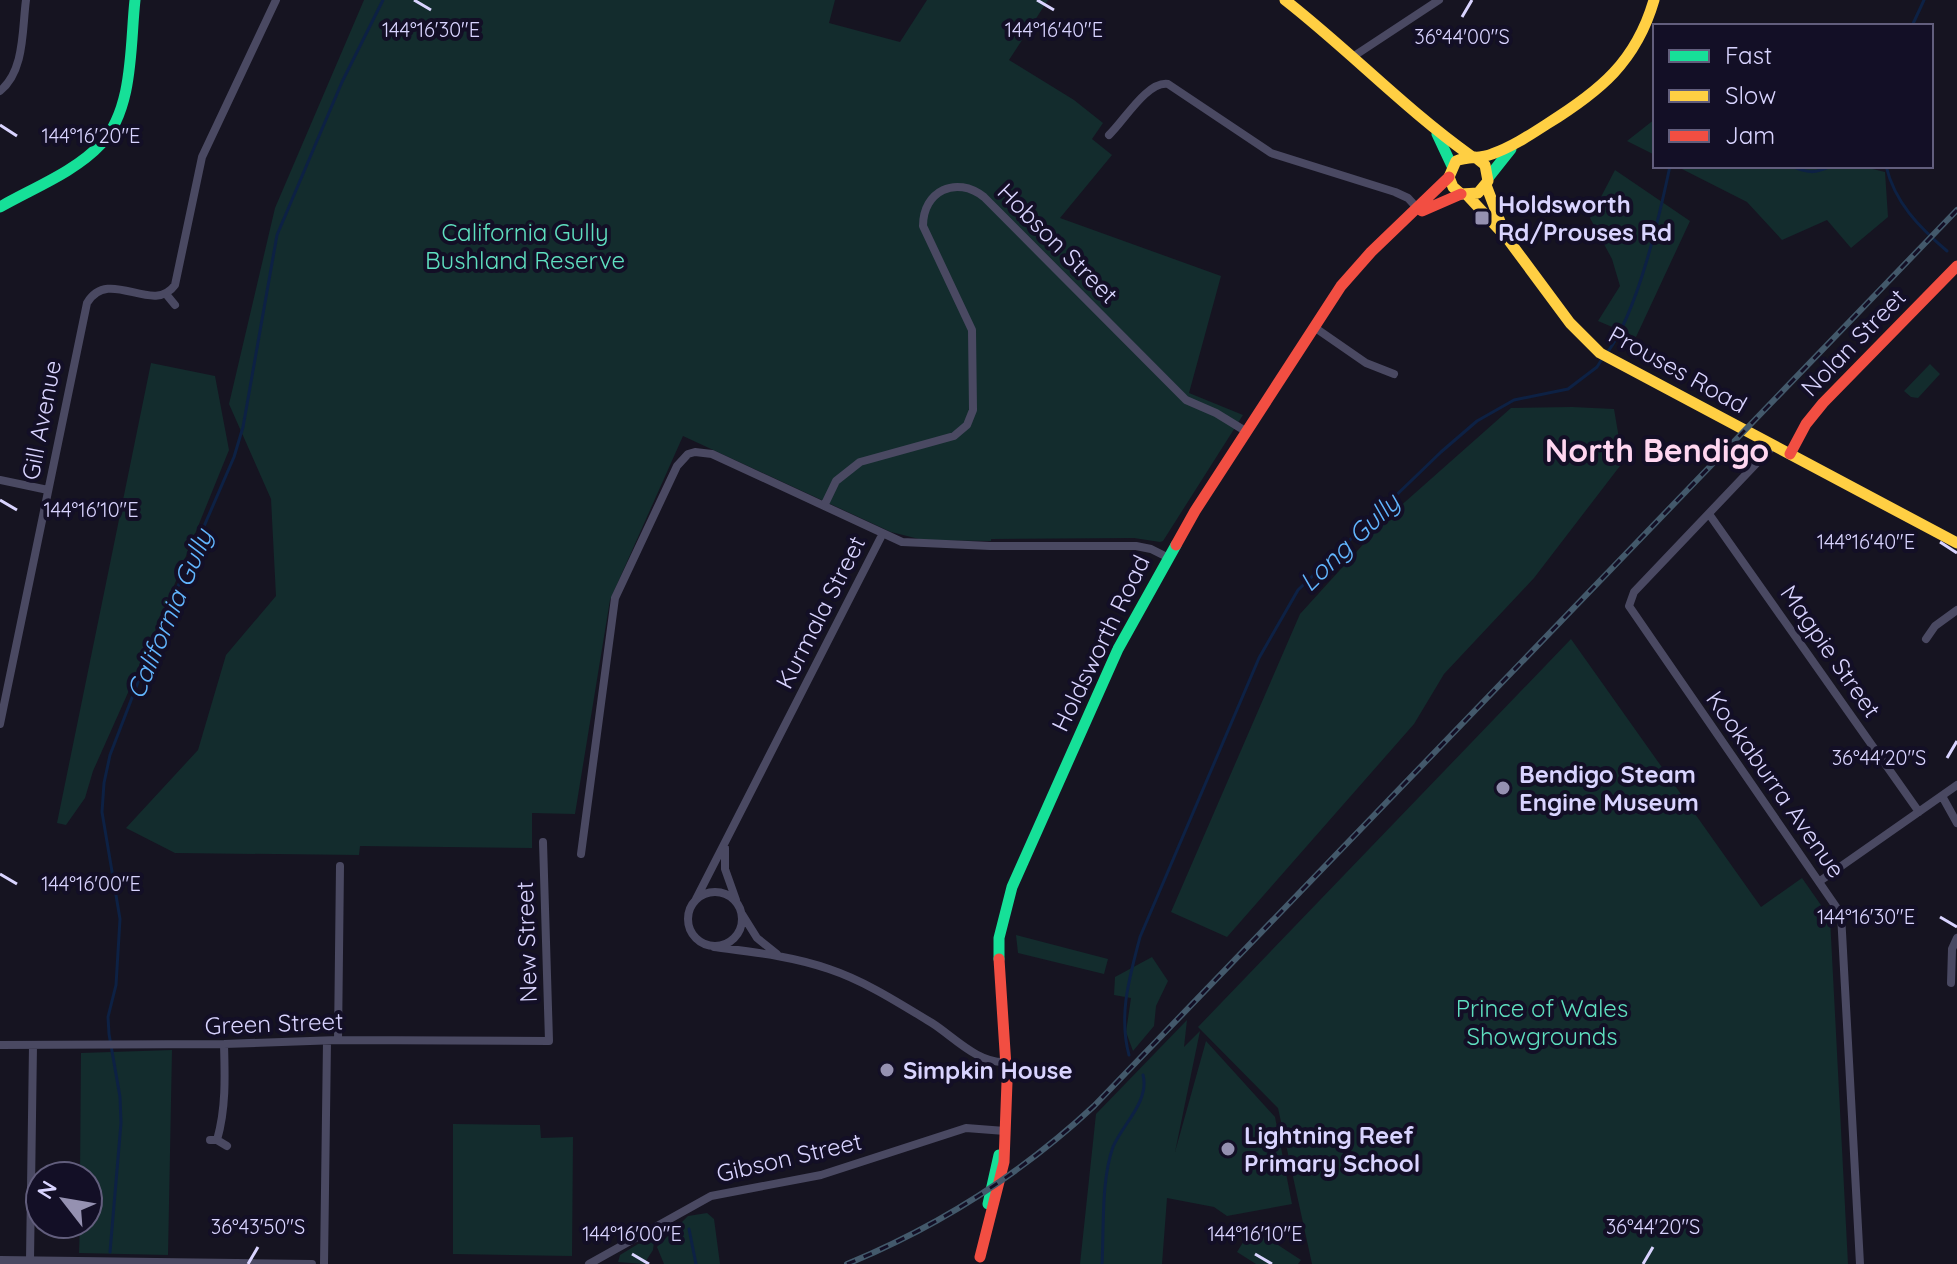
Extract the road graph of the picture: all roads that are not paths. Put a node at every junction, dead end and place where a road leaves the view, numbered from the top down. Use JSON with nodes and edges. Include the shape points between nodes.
{"nodes":[{"id":1,"x":26,"y":0,"type":"edge"},
{"id":2,"x":135,"y":0,"type":"edge"},
{"id":3,"x":276,"y":0,"type":"edge"},
{"id":4,"x":1285,"y":0,"type":"edge"},
{"id":5,"x":1439,"y":0,"type":"edge"},
{"id":6,"x":1654,"y":0,"type":"edge"},
{"id":7,"x":1354,"y":56,"type":"junction"},
{"id":8,"x":0,"y":91,"type":"edge"},
{"id":9,"x":1434,"y":130,"type":"junction"},
{"id":10,"x":1109,"y":135,"type":"dead end"},
{"id":11,"x":1517,"y":142,"type":"junction"},
{"id":12,"x":1473,"y":157,"type":"junction"},
{"id":13,"x":1451,"y":172,"type":"junction"},
{"id":14,"x":1487,"y":181,"type":"junction"},
{"id":15,"x":1464,"y":195,"type":"junction"},
{"id":16,"x":0,"y":207,"type":"edge"},
{"id":17,"x":1419,"y":209,"type":"junction"},
{"id":18,"x":1504,"y":231,"type":"junction"},
{"id":19,"x":1957,"y":266,"type":"edge"},
{"id":20,"x":166,"y":294,"type":"junction"},
{"id":21,"x":175,"y":305,"type":"dead end"},
{"id":22,"x":1314,"y":327,"type":"junction"},
{"id":23,"x":1394,"y":374,"type":"dead end"},
{"id":24,"x":1247,"y":432,"type":"junction"},
{"id":25,"x":1773,"y":446,"type":"junction"},
{"id":26,"x":1790,"y":454,"type":"junction"},
{"id":27,"x":0,"y":480,"type":"edge"},
{"id":28,"x":48,"y":490,"type":"junction"},
{"id":29,"x":824,"y":506,"type":"junction"},
{"id":30,"x":1709,"y":514,"type":"junction"},
{"id":31,"x":882,"y":535,"type":"junction"},
{"id":32,"x":1957,"y":543,"type":"edge"},
{"id":33,"x":1167,"y":557,"type":"junction"},
{"id":34,"x":1957,"y":610,"type":"edge"},
{"id":35,"x":1926,"y":639,"type":"dead end"},
{"id":36,"x":0,"y":724,"type":"edge"},
{"id":37,"x":1957,"y":785,"type":"edge"},
{"id":38,"x":1942,"y":796,"type":"junction"},
{"id":39,"x":1919,"y":812,"type":"junction"},
{"id":40,"x":1957,"y":823,"type":"edge"},
{"id":41,"x":728,"y":835,"type":"junction"},
{"id":42,"x":543,"y":842,"type":"dead end"},
{"id":43,"x":581,"y":854,"type":"dead end"},
{"id":44,"x":340,"y":866,"type":"dead end"},
{"id":45,"x":1820,"y":881,"type":"junction"},
{"id":46,"x":696,"y":899,"type":"junction"},
{"id":47,"x":739,"y":907,"type":"junction"},
{"id":48,"x":1957,"y":938,"type":"edge"},
{"id":49,"x":714,"y":947,"type":"junction"},
{"id":50,"x":781,"y":957,"type":"junction"},
{"id":51,"x":1951,"y":983,"type":"dead end"},
{"id":52,"x":338,"y":1040,"type":"junction"},
{"id":53,"x":327,"y":1041,"type":"junction"},
{"id":54,"x":549,"y":1041,"type":"joint"},
{"id":55,"x":224,"y":1044,"type":"junction"},
{"id":56,"x":0,"y":1045,"type":"edge"},
{"id":57,"x":33,"y":1045,"type":"junction"},
{"id":58,"x":1006,"y":1062,"type":"junction"},
{"id":59,"x":1005,"y":1131,"type":"junction"},
{"id":60,"x":227,"y":1146,"type":"dead end"},
{"id":61,"x":0,"y":1260,"type":"edge"},
{"id":62,"x":30,"y":1260,"type":"junction"},
{"id":63,"x":979,"y":1260,"type":"edge"},
{"id":64,"x":592,"y":1263,"type":"edge"},
{"id":65,"x":312,"y":1264,"type":"edge"},
{"id":66,"x":324,"y":1264,"type":"edge"},
{"id":67,"x":1860,"y":1264,"type":"edge"}],
"edges":[{"from":1,"to":8,"type":"street","via":[[16,67]]},
{"from":2,"to":16,"type":"main road","via":[[122,100],[107,136],[81,159]]},
{"from":3,"to":20,"type":"street","via":[[202,157],[179,275]]},
{"from":4,"to":7,"type":"main road"},
{"from":5,"to":7,"type":"street"},
{"from":6,"to":11,"type":"main road","via":[[1641,38],[1619,72]]},
{"from":7,"to":9,"type":"main road"},
{"from":9,"to":12,"type":"main road"},
{"from":9,"to":13,"type":"main road"},
{"from":10,"to":17,"type":"street","via":[[1152,87],[1168,84],[1271,153],[1395,192]]},
{"from":11,"to":12,"type":"main road"},
{"from":11,"to":14,"type":"main road"},
{"from":12,"to":13,"type":"main road","via":[[1460,158]]},
{"from":12,"to":14,"type":"main road","via":[[1485,165]]},
{"from":13,"to":15,"type":"main road","via":[[1453,187]]},
{"from":13,"to":17,"type":"main road","name":"Holdsworth Road"},
{"from":14,"to":15,"type":"main road","via":[[1478,193]]},
{"from":14,"to":18,"type":"main road","name":"Prouses Road"},
{"from":15,"to":17,"type":"main road","name":"Holdsworth Road"},
{"from":15,"to":18,"type":"main road","name":"Prouses Road"},
{"from":17,"to":22,"type":"main road","name":"Holdsworth Road","via":[[1353,272]]},
{"from":18,"to":25,"type":"main road","name":"Prouses Road","via":[[1561,315],[1604,356]]},
{"from":19,"to":26,"type":"main road","name":"Nolan Street","via":[[1823,403]]},
{"from":20,"to":21,"type":"street"},
{"from":20,"to":28,"type":"street","name":"Gill Avenue","via":[[108,288],[91,297],[82,318]]},
{"from":22,"to":23,"type":"street","via":[[1366,363]]},
{"from":22,"to":24,"type":"main road","name":"Holdsworth Road"},
{"from":24,"to":29,"type":"street","name":"Hobson Street","via":[[1186,400],[984,197],[970,188],[950,186],[930,201],[923,226],[972,330],[972,415],[954,436],[854,465],[836,481]]},
{"from":24,"to":33,"type":"main road","name":"Holdsworth Road"},
{"from":25,"to":26,"type":"main road","name":"Prouses Road"},
{"from":25,"to":30,"type":"street","name":"Kookaburra Avenue"},
{"from":26,"to":32,"type":"main road","name":"Prouses Road"},
{"from":27,"to":28,"type":"street"},
{"from":28,"to":36,"type":"street","name":"Gill Avenue"},
{"from":29,"to":31,"type":"street"},
{"from":29,"to":43,"type":"street","via":[[712,454],[688,454],[677,466],[615,598]]},
{"from":30,"to":39,"type":"street","name":"Magpie Street"},
{"from":30,"to":45,"type":"street","name":"Kookaburra Avenue","via":[[1634,592],[1630,609]]},
{"from":31,"to":33,"type":"street","name":"Kurmala Street","via":[[922,544],[1136,546]]},
{"from":31,"to":41,"type":"street","name":"Kurmala Street"},
{"from":33,"to":58,"type":"main road","name":"Holdsworth Road","via":[[1102,682],[1008,899],[998,951]]},
{"from":34,"to":35,"type":"street"},
{"from":37,"to":38,"type":"street"},
{"from":38,"to":39,"type":"street"},
{"from":38,"to":40,"type":"street"},
{"from":39,"to":45,"type":"street"},
{"from":41,"to":46,"type":"street","name":"Kurmala Street"},
{"from":41,"to":47,"type":"street","name":"Kurmala Street","via":[[723,860]]},
{"from":42,"to":54,"type":"street","name":"New Street"},
{"from":44,"to":52,"type":"street"},
{"from":45,"to":67,"type":"street","name":"Kookaburra Avenue","via":[[1842,919]]},
{"from":46,"to":47,"type":"street","via":[[717,893]]},
{"from":46,"to":49,"type":"street","via":[[690,926],[705,946]]},
{"from":47,"to":49,"type":"street","via":[[738,932]]},
{"from":47,"to":50,"type":"street","name":"Kurmala Street","via":[[762,944]]},
{"from":48,"to":51,"type":"street"},
{"from":49,"to":50,"type":"street"},
{"from":50,"to":58,"type":"street","via":[[850,977],[982,1057]]},
{"from":52,"to":53,"type":"street","name":"Green Street"},
{"from":52,"to":54,"type":"street","name":"Green Street"},
{"from":53,"to":55,"type":"street","name":"Green Street"},
{"from":53,"to":66,"type":"street"},
{"from":55,"to":57,"type":"street","name":"Green Street"},
{"from":55,"to":60,"type":"street","via":[[225,1085],[213,1140]]},
{"from":56,"to":57,"type":"street","name":"Green Street"},
{"from":57,"to":62,"type":"street"},
{"from":58,"to":59,"type":"main road","name":"Holdsworth Road"},
{"from":59,"to":63,"type":"main road","name":"Holdsworth Road"},
{"from":59,"to":64,"type":"street","name":"Gibson Street","via":[[966,1128],[821,1175],[711,1196]]},
{"from":61,"to":62,"type":"street"},
{"from":62,"to":65,"type":"street"}]}
